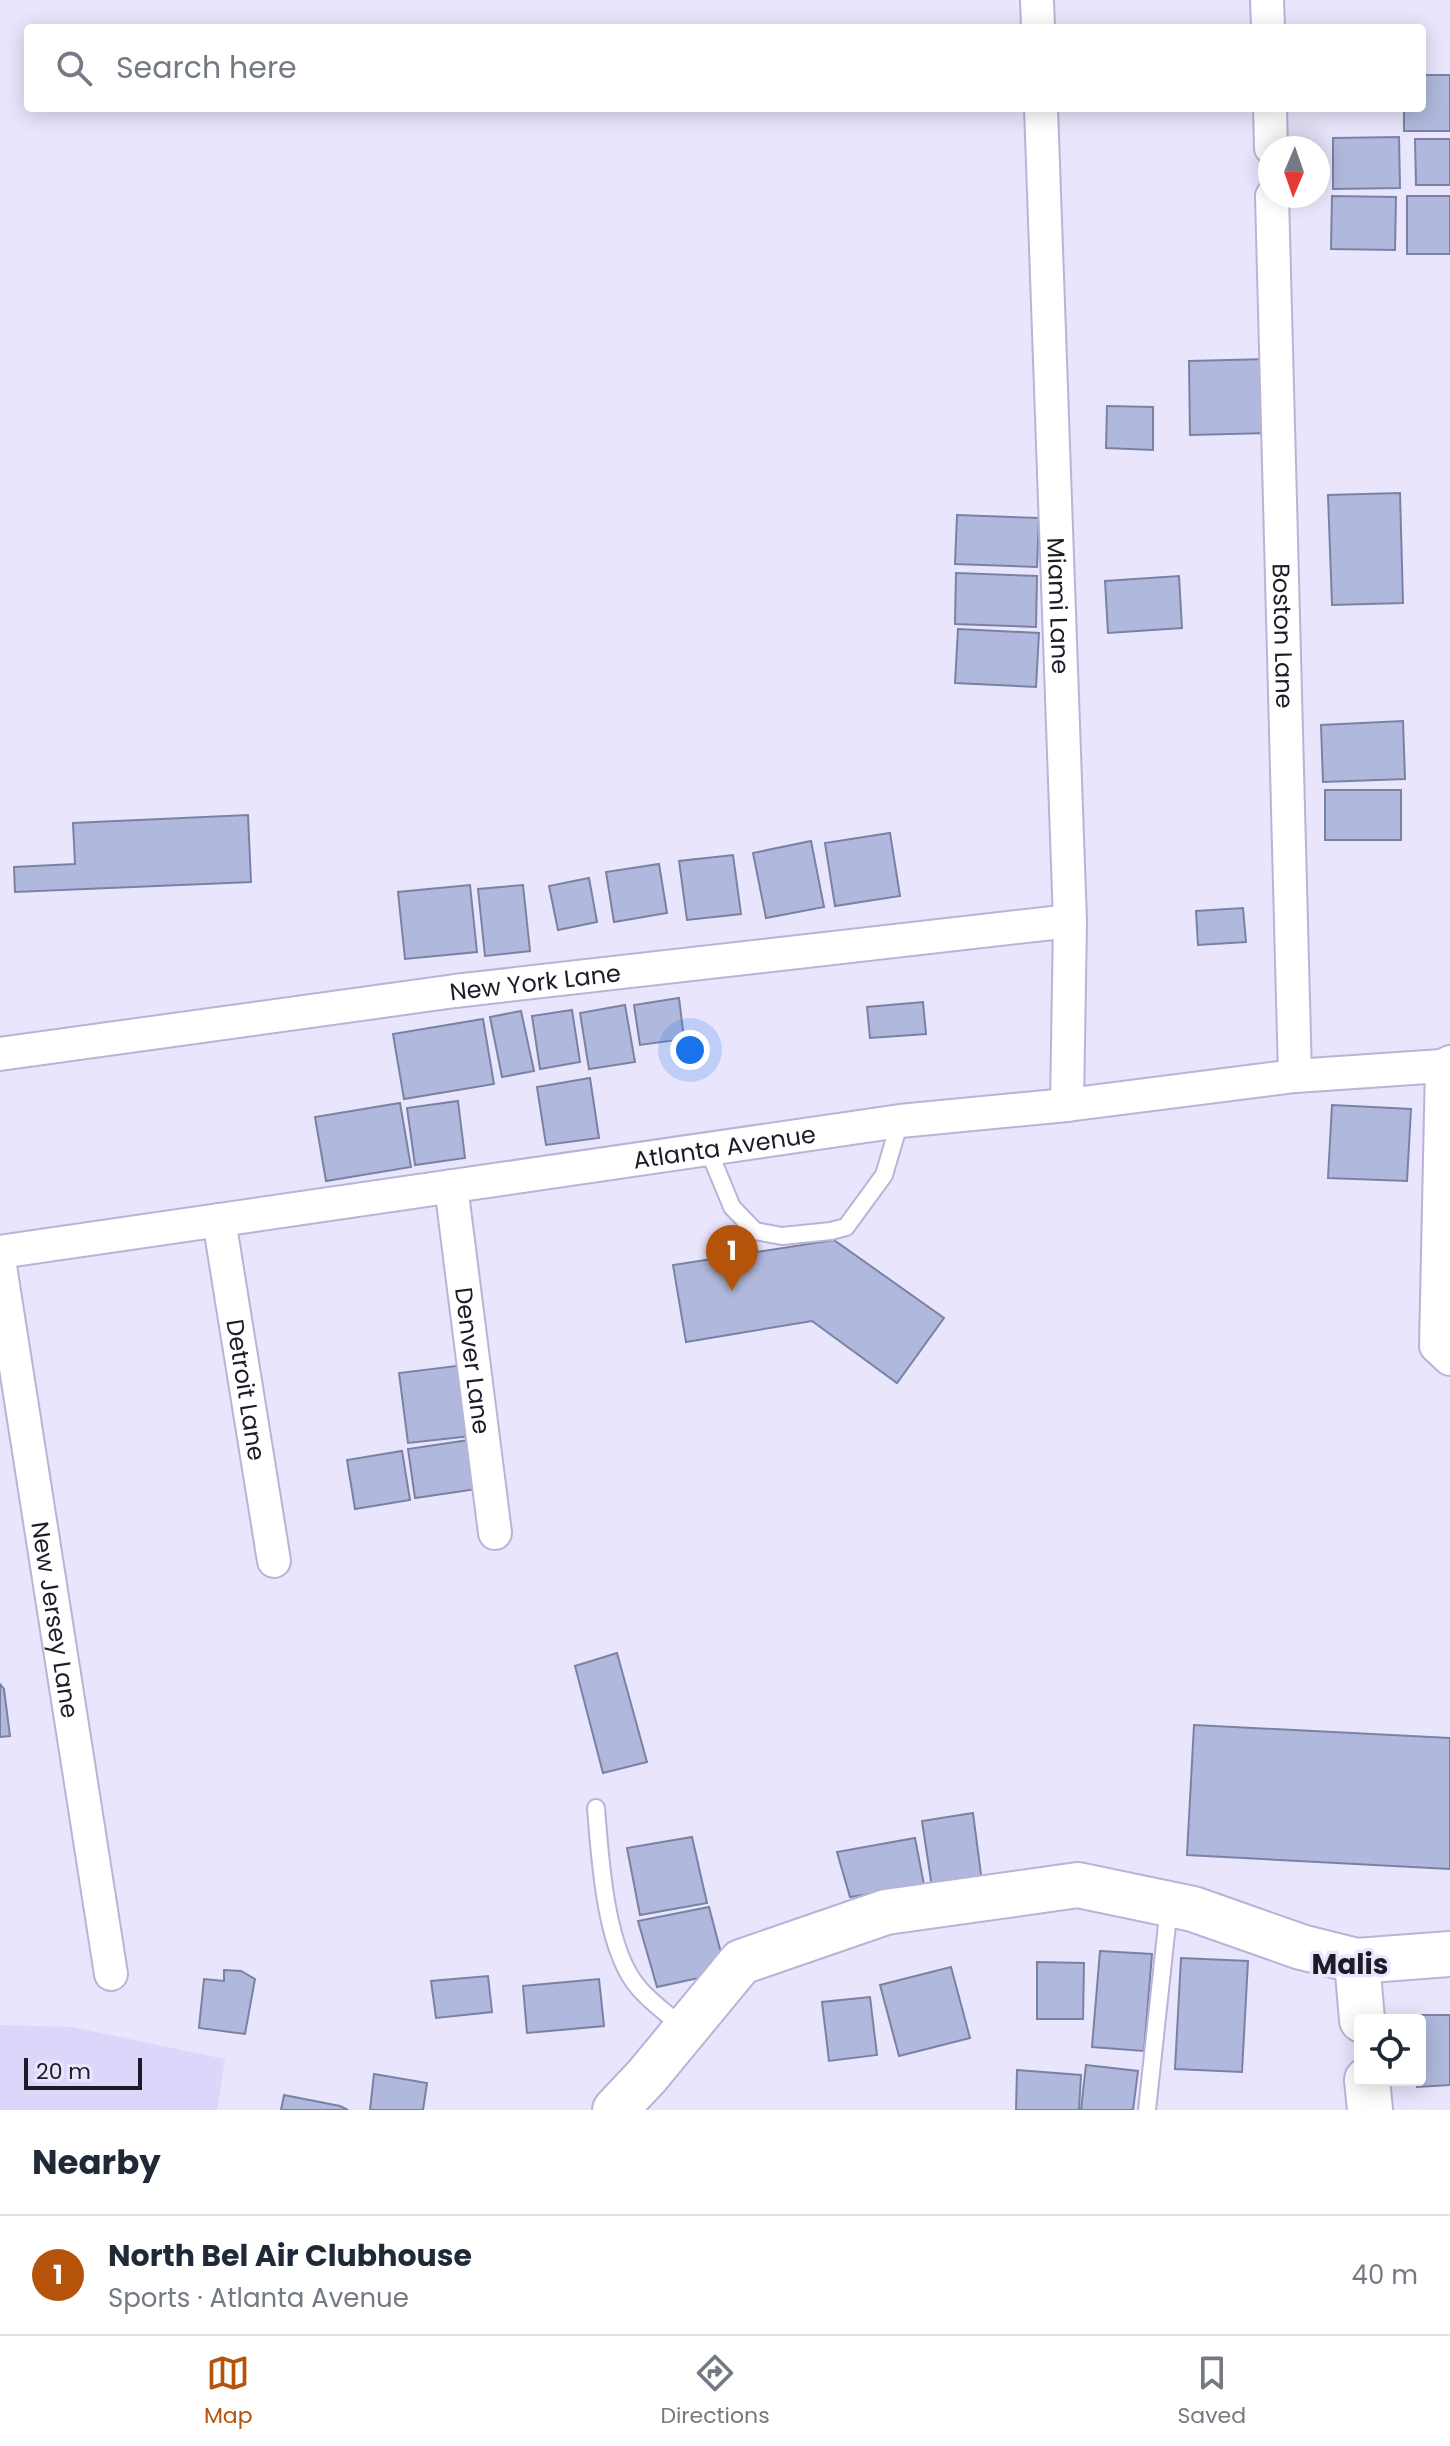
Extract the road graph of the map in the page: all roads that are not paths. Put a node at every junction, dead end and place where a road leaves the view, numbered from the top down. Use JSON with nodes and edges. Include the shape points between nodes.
{"nodes":[{"id":1,"x":1037,"y":0,"type":"edge"},
{"id":2,"x":1267,"y":0,"type":"edge"},
{"id":3,"x":1038,"y":24,"type":"edge"},
{"id":4,"x":1268,"y":24,"type":"edge"},
{"id":5,"x":1041,"y":112,"type":"edge"},
{"id":6,"x":1270,"y":112,"type":"edge"},
{"id":7,"x":1271,"y":136,"type":"edge"},
{"id":8,"x":1272,"y":208,"type":"edge"},
{"id":9,"x":1070,"y":921,"type":"junction"},
{"id":10,"x":0,"y":1054,"type":"edge"},
{"id":11,"x":1446,"y":1064,"type":"edge"},
{"id":12,"x":1295,"y":1076,"type":"junction"},
{"id":13,"x":1067,"y":1105,"type":"junction"},
{"id":14,"x":900,"y":1121,"type":"junction"},
{"id":15,"x":708,"y":1149,"type":"junction"},
{"id":16,"x":451,"y":1186,"type":"junction"},
{"id":17,"x":219,"y":1220,"type":"junction"},
{"id":18,"x":0,"y":1252,"type":"edge"},
{"id":19,"x":0,"y":1266,"type":"edge"},
{"id":20,"x":1443,"y":1352,"type":"edge"},
{"id":21,"x":495,"y":1533,"type":"dead end"},
{"id":22,"x":274,"y":1561,"type":"dead end"},
{"id":23,"x":596,"y":1808,"type":"dead end"},
{"id":24,"x":1169,"y":1905,"type":"junction"},
{"id":25,"x":1450,"y":1954,"type":"edge"},
{"id":26,"x":1357,"y":1961,"type":"junction"},
{"id":27,"x":111,"y":1974,"type":"dead end"},
{"id":28,"x":1361,"y":2014,"type":"edge"},
{"id":29,"x":685,"y":2030,"type":"junction"},
{"id":30,"x":1368,"y":2086,"type":"edge"},
{"id":31,"x":615,"y":2110,"type":"edge"},
{"id":32,"x":1147,"y":2110,"type":"edge"},
{"id":33,"x":1370,"y":2110,"type":"edge"}],
"edges":[{"from":1,"to":3,"type":"street"},
{"from":2,"to":4,"type":"street"},
{"from":5,"to":9,"type":"street","name":"Miami Lane"},
{"from":6,"to":7,"type":"street"},
{"from":8,"to":12,"type":"street","name":"Boston Lane"},
{"from":9,"to":10,"type":"street","name":"New York Lane","via":[[455,991]]},
{"from":9,"to":13,"type":"street","name":"Miami Lane"},
{"from":11,"to":12,"type":"street","name":"Atlanta Avenue"},
{"from":11,"to":20,"type":"street"},
{"from":12,"to":13,"type":"street","name":"Atlanta Avenue"},
{"from":13,"to":14,"type":"street","name":"Atlanta Avenue"},
{"from":14,"to":15,"type":"street","name":"Atlanta Avenue"},
{"from":14,"to":15,"type":"lane","via":[[884,1175],[846,1227],[831,1231],[782,1236],[755,1231],[732,1207]]},
{"from":15,"to":16,"type":"street","name":"Atlanta Avenue"},
{"from":16,"to":17,"type":"street","name":"Atlanta Avenue"},
{"from":16,"to":21,"type":"street","name":"Denver Lane"},
{"from":17,"to":18,"type":"street","name":"Atlanta Avenue"},
{"from":17,"to":22,"type":"street","name":"Detroit Lane"},
{"from":19,"to":27,"type":"street","name":"New Jersey Lane"},
{"from":23,"to":29,"type":"lane","via":[[617,1952],[637,1987]]},
{"from":24,"to":26,"type":"street"},
{"from":24,"to":29,"type":"street","via":[[1078,1885],[886,1912],[741,1962]]},
{"from":24,"to":32,"type":"lane"},
{"from":25,"to":26,"type":"street"},
{"from":26,"to":28,"type":"street"},
{"from":29,"to":31,"type":"street"},
{"from":30,"to":33,"type":"street"}]}
